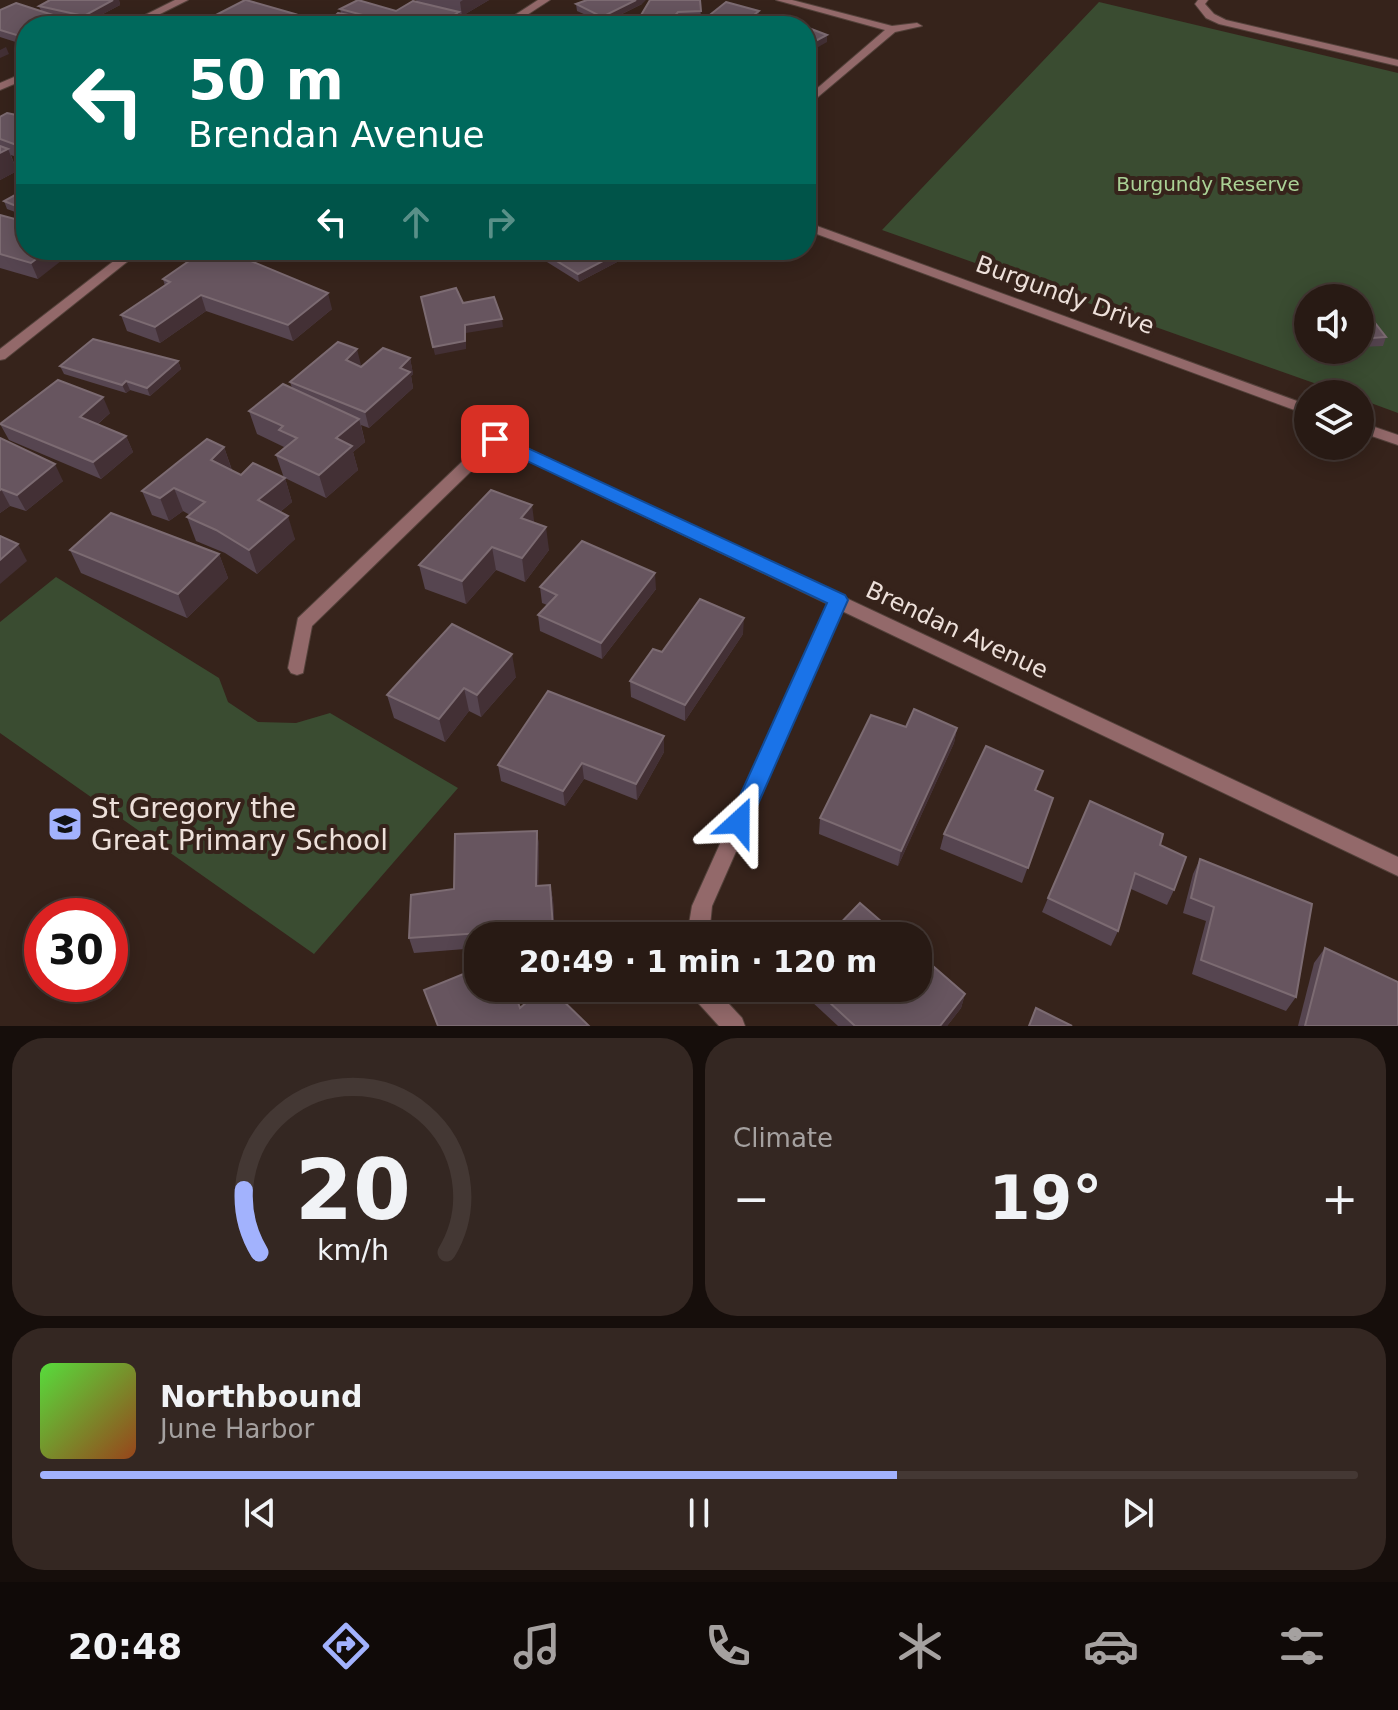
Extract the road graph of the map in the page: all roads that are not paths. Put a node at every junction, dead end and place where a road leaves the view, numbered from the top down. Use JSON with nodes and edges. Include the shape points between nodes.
{"nodes":[{"id":1,"x":183,"y":0,"type":"edge"},
{"id":2,"x":545,"y":0,"type":"edge"},
{"id":3,"x":781,"y":0,"type":"edge"},
{"id":4,"x":1203,"y":0,"type":"edge"},
{"id":5,"x":149,"y":16,"type":"edge"},
{"id":6,"x":519,"y":16,"type":"edge"},
{"id":7,"x":917,"y":26,"type":"dead end"},
{"id":8,"x":892,"y":29,"type":"junction"},
{"id":9,"x":1398,"y":63,"type":"edge"},
{"id":10,"x":816,"y":95,"type":"edge"},
{"id":11,"x":816,"y":230,"type":"edge"},
{"id":12,"x":123,"y":260,"type":"edge"},
{"id":13,"x":0,"y":356,"type":"edge"},
{"id":14,"x":1294,"y":405,"type":"edge"},
{"id":15,"x":499,"y":414,"type":"dead end"},
{"id":16,"x":1374,"y":432,"type":"edge"},
{"id":17,"x":495,"y":439,"type":"junction"},
{"id":18,"x":1398,"y":440,"type":"edge"},
{"id":19,"x":838,"y":600,"type":"junction"},
{"id":20,"x":297,"y":668,"type":"dead end"},
{"id":21,"x":1398,"y":867,"type":"edge"},
{"id":22,"x":700,"y":922,"type":"edge"},
{"id":23,"x":712,"y":1002,"type":"edge"},
{"id":24,"x":734,"y":1026,"type":"edge"}],
"edges":[{"from":1,"to":5,"type":"street"},
{"from":2,"to":6,"type":"street"},
{"from":3,"to":8,"type":"street"},
{"from":4,"to":9,"type":"street","via":[[1202,9],[1223,22]]},
{"from":7,"to":8,"type":"street"},
{"from":8,"to":10,"type":"street"},
{"from":11,"to":14,"type":"street","name":"Burgundy Drive"},
{"from":12,"to":13,"type":"street"},
{"from":15,"to":17,"type":"street"},
{"from":16,"to":18,"type":"street"},
{"from":17,"to":19,"type":"street","name":"Brendan Avenue"},
{"from":17,"to":20,"type":"street","via":[[304,623]]},
{"from":19,"to":21,"type":"street","name":"Brendan Avenue"},
{"from":19,"to":22,"type":"street","via":[[702,906]]},
{"from":23,"to":24,"type":"street"}]}
